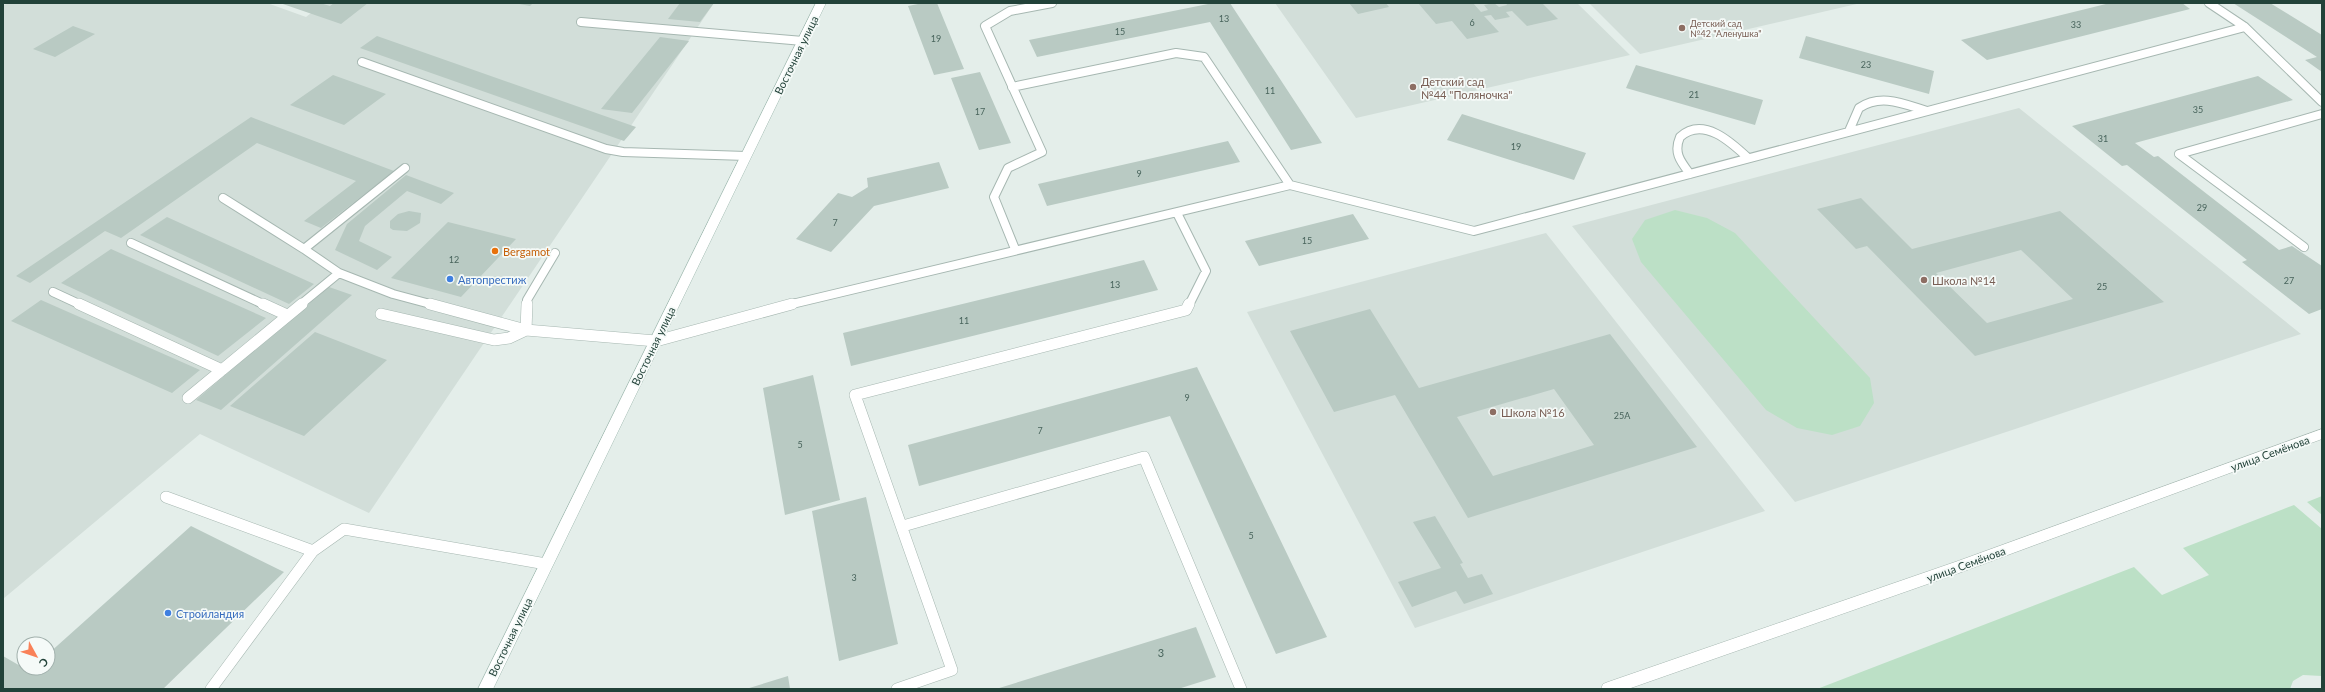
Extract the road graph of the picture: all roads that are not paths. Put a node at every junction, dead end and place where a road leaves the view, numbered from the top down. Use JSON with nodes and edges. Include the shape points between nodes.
{"nodes":[{"id":1,"x":822,"y":3,"type":"edge"},
{"id":2,"x":1052,"y":3,"type":"edge"},
{"id":3,"x":2209,"y":3,"type":"edge"},
{"id":4,"x":581,"y":22,"type":"dead end"},
{"id":5,"x":2245,"y":27,"type":"junction"},
{"id":6,"x":803,"y":41,"type":"junction"},
{"id":7,"x":362,"y":62,"type":"dead end"},
{"id":8,"x":1012,"y":87,"type":"junction"},
{"id":9,"x":2322,"y":102,"type":"edge"},
{"id":10,"x":1927,"y":111,"type":"junction"},
{"id":11,"x":2322,"y":114,"type":"edge"},
{"id":12,"x":1849,"y":131,"type":"junction"},
{"id":13,"x":746,"y":156,"type":"junction"},
{"id":14,"x":1748,"y":158,"type":"junction"},
{"id":15,"x":405,"y":168,"type":"dead end"},
{"id":16,"x":1690,"y":174,"type":"junction"},
{"id":17,"x":1290,"y":185,"type":"junction"},
{"id":18,"x":223,"y":198,"type":"dead end"},
{"id":19,"x":1177,"y":213,"type":"junction"},
{"id":20,"x":130,"y":244,"type":"dead end"},
{"id":21,"x":2304,"y":247,"type":"dead end"},
{"id":22,"x":304,"y":249,"type":"junction"},
{"id":23,"x":1015,"y":249,"type":"junction"},
{"id":24,"x":556,"y":253,"type":"dead end"},
{"id":25,"x":339,"y":273,"type":"junction"},
{"id":26,"x":53,"y":292,"type":"dead end"},
{"id":27,"x":380,"y":314,"type":"dead end"},
{"id":28,"x":287,"y":316,"type":"junction"},
{"id":29,"x":526,"y":330,"type":"junction"},
{"id":30,"x":656,"y":341,"type":"junction"},
{"id":31,"x":222,"y":370,"type":"junction"},
{"id":32,"x":188,"y":398,"type":"dead end"},
{"id":33,"x":2322,"y":434,"type":"edge"},
{"id":34,"x":166,"y":497,"type":"dead end"},
{"id":35,"x":903,"y":526,"type":"junction"},
{"id":36,"x":313,"y":551,"type":"junction"},
{"id":37,"x":546,"y":564,"type":"junction"},
{"id":38,"x":211,"y":689,"type":"edge"},
{"id":39,"x":485,"y":689,"type":"edge"},
{"id":40,"x":897,"y":689,"type":"edge"},
{"id":41,"x":1241,"y":689,"type":"edge"},
{"id":42,"x":1608,"y":689,"type":"edge"}],
"edges":[{"from":1,"to":6,"type":"main road","name":"Восточная улица"},
{"from":2,"to":8,"type":"lane","via":[[1010,11],[985,26]]},
{"from":3,"to":5,"type":"lane"},
{"from":4,"to":6,"type":"lane"},
{"from":5,"to":9,"type":"lane"},
{"from":5,"to":10,"type":"lane"},
{"from":6,"to":13,"type":"main road","name":"Восточная улица"},
{"from":7,"to":13,"type":"lane","via":[[606,149],[623,152]]},
{"from":8,"to":17,"type":"lane","via":[[1176,53],[1204,57]]},
{"from":8,"to":23,"type":"lane","via":[[1042,152],[1008,168],[994,197]]},
{"from":10,"to":12,"type":"lane"},
{"from":10,"to":12,"type":"lane","via":[[1890,100],[1871,100],[1858,109]]},
{"from":11,"to":21,"type":"lane","via":[[2179,154]]},
{"from":12,"to":14,"type":"lane"},
{"from":13,"to":30,"type":"main road","name":"Восточная улица"},
{"from":14,"to":16,"type":"lane"},
{"from":14,"to":16,"type":"lane","via":[[1730,141],[1714,132],[1701,128],[1690,129],[1682,134],[1677,146],[1679,160]]},
{"from":15,"to":22,"type":"lane"},
{"from":16,"to":17,"type":"lane","via":[[1474,231]]},
{"from":17,"to":19,"type":"lane"},
{"from":18,"to":22,"type":"lane"},
{"from":19,"to":23,"type":"lane"},
{"from":19,"to":35,"type":"lane","via":[[1206,272],[1186,310],[855,395]]},
{"from":20,"to":28,"type":"lane"},
{"from":22,"to":25,"type":"lane"},
{"from":23,"to":30,"type":"lane","via":[[742,316]]},
{"from":24,"to":29,"type":"lane","via":[[526,300]]},
{"from":25,"to":28,"type":"lane"},
{"from":25,"to":29,"type":"lane","via":[[393,294]]},
{"from":26,"to":31,"type":"lane"},
{"from":27,"to":29,"type":"lane","via":[[494,340],[509,338]]},
{"from":28,"to":31,"type":"lane"},
{"from":29,"to":30,"type":"lane"},
{"from":30,"to":37,"type":"main road","name":"Восточная улица"},
{"from":31,"to":32,"type":"lane"},
{"from":33,"to":42,"type":"main road","name":"улица Семёнова","via":[[1959,567]]},
{"from":34,"to":36,"type":"lane"},
{"from":35,"to":40,"type":"lane","via":[[952,670]]},
{"from":35,"to":41,"type":"lane","via":[[1144,457]]},
{"from":36,"to":37,"type":"lane","via":[[344,529]]},
{"from":36,"to":38,"type":"lane"},
{"from":37,"to":39,"type":"main road","name":"Восточная улица"}]}
